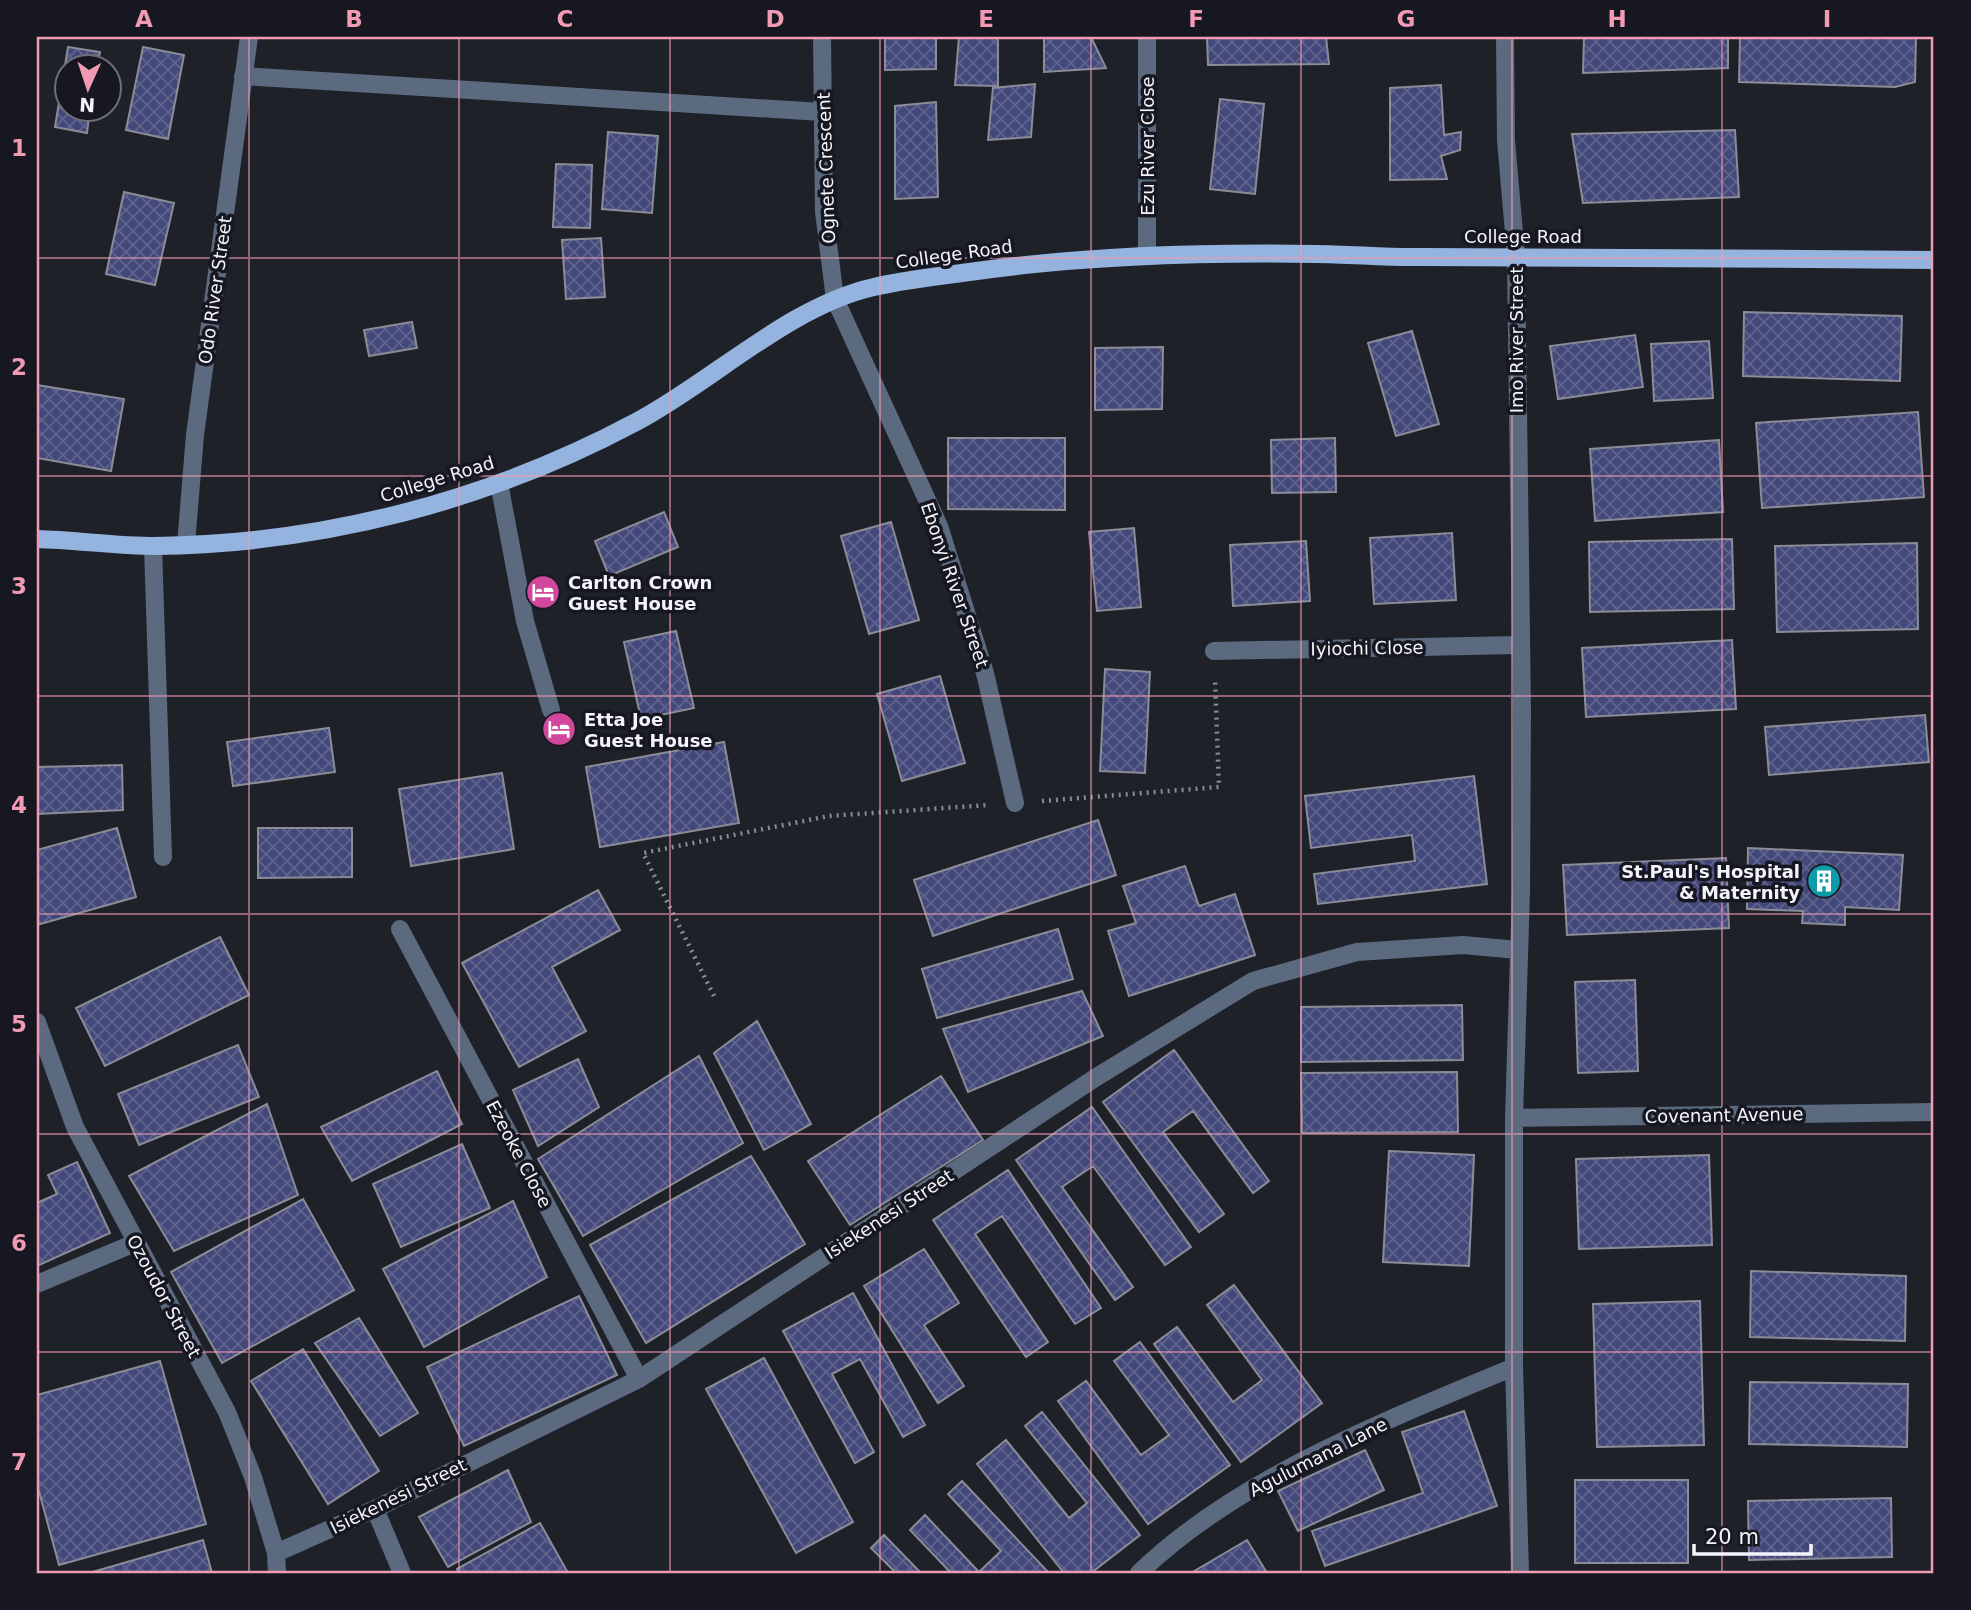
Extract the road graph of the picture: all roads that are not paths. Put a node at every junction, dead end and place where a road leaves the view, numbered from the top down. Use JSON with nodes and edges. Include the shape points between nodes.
{"nodes":[{"id":1,"x":249,"y":37,"type":"edge"},
{"id":2,"x":822,"y":37,"type":"edge"},
{"id":3,"x":1147,"y":37,"type":"edge"},
{"id":4,"x":1505,"y":37,"type":"edge"},
{"id":5,"x":243,"y":76,"type":"junction"},
{"id":6,"x":822,"y":112,"type":"junction"},
{"id":7,"x":1147,"y":255,"type":"junction"},
{"id":8,"x":1516,"y":256,"type":"junction"},
{"id":9,"x":1934,"y":260,"type":"edge"},
{"id":10,"x":835,"y":299,"type":"junction"},
{"id":11,"x":499,"y":483,"type":"junction"},
{"id":12,"x":37,"y":539,"type":"edge"},
{"id":13,"x":186,"y":544,"type":"junction"},
{"id":14,"x":153,"y":546,"type":"junction"},
{"id":15,"x":1519,"y":645,"type":"junction"},
{"id":16,"x":1214,"y":650,"type":"road end"},
{"id":17,"x":551,"y":710,"type":"dead end"},
{"id":18,"x":1014,"y":803,"type":"road end"},
{"id":19,"x":163,"y":856,"type":"dead end"},
{"id":20,"x":400,"y":929,"type":"dead end"},
{"id":21,"x":1518,"y":950,"type":"junction"},
{"id":22,"x":37,"y":1022,"type":"edge"},
{"id":23,"x":1934,"y":1112,"type":"edge"},
{"id":24,"x":1514,"y":1118,"type":"junction"},
{"id":25,"x":135,"y":1243,"type":"junction"},
{"id":26,"x":37,"y":1284,"type":"edge"},
{"id":27,"x":1514,"y":1367,"type":"junction"},
{"id":28,"x":639,"y":1379,"type":"junction"},
{"id":29,"x":375,"y":1509,"type":"junction"},
{"id":30,"x":276,"y":1553,"type":"junction"},
{"id":31,"x":277,"y":1573,"type":"edge"},
{"id":32,"x":402,"y":1573,"type":"edge"},
{"id":33,"x":1139,"y":1573,"type":"edge"},
{"id":34,"x":1520,"y":1573,"type":"edge"}],
"edges":[{"from":1,"to":5,"type":"street","name":"Odo River Street"},
{"from":2,"to":6,"type":"street","name":"Ognete Crescent"},
{"from":3,"to":7,"type":"street","name":"Ezu River Close"},
{"from":4,"to":8,"type":"street","name":"Imo River Street","via":[[1506,140]]},
{"from":5,"to":6,"type":"street"},
{"from":5,"to":13,"type":"street","name":"Odo River Street","via":[[195,435]]},
{"from":6,"to":10,"type":"street","name":"Ognete Crescent","via":[[824,212]]},
{"from":7,"to":8,"type":"main road","name":"College Road"},
{"from":7,"to":10,"type":"main road","name":"College Road","via":[[980,271],[873,287]]},
{"from":8,"to":9,"type":"main road","name":"College Road"},
{"from":8,"to":15,"type":"street","name":"Imo River Street"},
{"from":10,"to":11,"type":"main road","name":"College Road","via":[[640,420],[562,459]]},
{"from":10,"to":18,"type":"street","name":"Ebonyi River Street","via":[[939,526],[985,673]]},
{"from":11,"to":13,"type":"main road","name":"College Road","via":[[354,525],[282,538]]},
{"from":11,"to":17,"type":"street","via":[[525,621]]},
{"from":12,"to":14,"type":"main road","name":"College Road"},
{"from":13,"to":14,"type":"main road","name":"College Road"},
{"from":14,"to":19,"type":"street"},
{"from":15,"to":16,"type":"street","name":"Iyiochi Close"},
{"from":15,"to":21,"type":"street","name":"Imo River Street"},
{"from":20,"to":28,"type":"street","name":"Ezeoke Close"},
{"from":21,"to":24,"type":"street","name":"Imo River Street"},
{"from":21,"to":28,"type":"street","name":"Isiekenesi Street","via":[[1463,945],[1357,952],[1253,981],[1095,1078]]},
{"from":22,"to":25,"type":"street","name":"Ozoudor Street","via":[[75,1126]]},
{"from":23,"to":24,"type":"street","name":"Covenant Avenue"},
{"from":24,"to":27,"type":"street","name":"Imo River Street"},
{"from":25,"to":26,"type":"street"},
{"from":25,"to":30,"type":"street","name":"Ozoudor Street","via":[[227,1412]]},
{"from":27,"to":33,"type":"street","name":"Agulumana Lane","via":[[1399,1415],[1250,1491],[1166,1548]]},
{"from":27,"to":34,"type":"street","name":"Imo River Street"},
{"from":28,"to":29,"type":"street","name":"Isiekenesi Street"},
{"from":29,"to":30,"type":"street","name":"Isiekenesi Street"},
{"from":29,"to":32,"type":"street"},
{"from":30,"to":31,"type":"street","name":"Ozoudor Street"}]}
